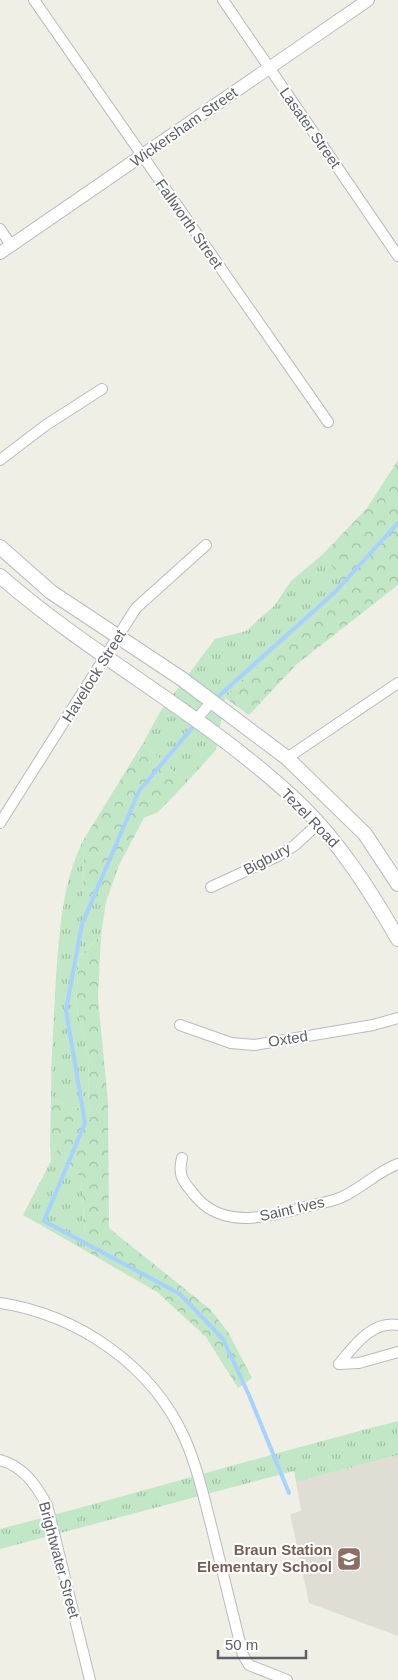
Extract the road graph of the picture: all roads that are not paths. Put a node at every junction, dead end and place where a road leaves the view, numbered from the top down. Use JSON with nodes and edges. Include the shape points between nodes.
{"nodes":[{"id":1,"x":34,"y":0,"type":"edge"},
{"id":2,"x":223,"y":0,"type":"edge"},
{"id":3,"x":368,"y":0,"type":"edge"},
{"id":4,"x":269,"y":69,"type":"junction"},
{"id":5,"x":142,"y":156,"type":"junction"},
{"id":6,"x":0,"y":229,"type":"edge"},
{"id":7,"x":11,"y":245,"type":"junction"},
{"id":8,"x":0,"y":253,"type":"edge"},
{"id":9,"x":398,"y":256,"type":"edge"},
{"id":10,"x":102,"y":389,"type":"dead end"},
{"id":11,"x":328,"y":422,"type":"dead end"},
{"id":12,"x":0,"y":460,"type":"edge"},
{"id":13,"x":206,"y":545,"type":"dead end"},
{"id":14,"x":0,"y":548,"type":"edge"},
{"id":15,"x":0,"y":576,"type":"edge"},
{"id":16,"x":118,"y":638,"type":"junction"},
{"id":17,"x":106,"y":658,"type":"junction"},
{"id":18,"x":398,"y":683,"type":"edge"},
{"id":19,"x":212,"y":701,"type":"junction"},
{"id":20,"x":196,"y":720,"type":"junction"},
{"id":21,"x":287,"y":758,"type":"junction"},
{"id":22,"x":0,"y":823,"type":"edge"},
{"id":23,"x":318,"y":824,"type":"junction"},
{"id":24,"x":398,"y":884,"type":"edge"},
{"id":25,"x":211,"y":887,"type":"dead end"},
{"id":26,"x":398,"y":939,"type":"edge"},
{"id":27,"x":398,"y":1018,"type":"edge"},
{"id":28,"x":180,"y":1025,"type":"dead end"},
{"id":29,"x":182,"y":1158,"type":"dead end"},
{"id":30,"x":398,"y":1164,"type":"edge"},
{"id":31,"x":0,"y":1303,"type":"edge"},
{"id":32,"x":398,"y":1325,"type":"edge"},
{"id":33,"x":398,"y":1352,"type":"edge"},
{"id":34,"x":0,"y":1460,"type":"edge"},
{"id":35,"x":90,"y":1680,"type":"edge"},
{"id":36,"x":287,"y":1680,"type":"edge"}],
"edges":[{"from":1,"to":5,"type":"street","name":"Fallworth Street"},
{"from":2,"to":4,"type":"street","name":"Lasater Street"},
{"from":3,"to":4,"type":"street","name":"Wickersham Street"},
{"from":4,"to":5,"type":"street","name":"Wickersham Street"},
{"from":4,"to":9,"type":"street","name":"Lasater Street"},
{"from":5,"to":7,"type":"street","name":"Wickersham Street"},
{"from":5,"to":11,"type":"street","name":"Fallworth Street"},
{"from":6,"to":7,"type":"street"},
{"from":7,"to":8,"type":"street","name":"Wickersham Street"},
{"from":10,"to":12,"type":"street"},
{"from":13,"to":16,"type":"street","name":"Havelock Street","via":[[144,598]]},
{"from":14,"to":16,"type":"main road","name":"Tezel Road","via":[[51,592]]},
{"from":15,"to":17,"type":"main road","name":"Tezel Road"},
{"from":16,"to":17,"type":"street","name":"Havelock Street"},
{"from":16,"to":19,"type":"main road","name":"Tezel Road"},
{"from":17,"to":20,"type":"main road","name":"Tezel Road"},
{"from":17,"to":22,"type":"street","name":"Havelock Street"},
{"from":18,"to":21,"type":"street"},
{"from":19,"to":20,"type":"street"},
{"from":19,"to":21,"type":"main road","name":"Tezel Road"},
{"from":20,"to":23,"type":"main road","name":"Tezel Road","via":[[269,777]]},
{"from":21,"to":24,"type":"main road","name":"Tezel Road","via":[[365,834]]},
{"from":23,"to":25,"type":"street","name":"Bigbury","via":[[278,856]]},
{"from":23,"to":26,"type":"main road","name":"Tezel Road","via":[[346,856]]},
{"from":27,"to":28,"type":"street","name":"Oxted","via":[[373,1026],[254,1045],[231,1043]]},
{"from":29,"to":30,"type":"street","name":"Saint Ives","via":[[181,1178],[200,1200],[217,1211],[250,1219],[341,1198]]},
{"from":31,"to":36,"type":"street","via":[[46,1314],[89,1333],[104,1342],[155,1391],[191,1454],[243,1655],[249,1665]]},
{"from":32,"to":33,"type":"street","via":[[389,1323],[365,1334],[339,1364],[359,1363]]},
{"from":34,"to":35,"type":"street","name":"Brightwater Street","via":[[24,1473],[35,1484],[47,1505]]}]}
